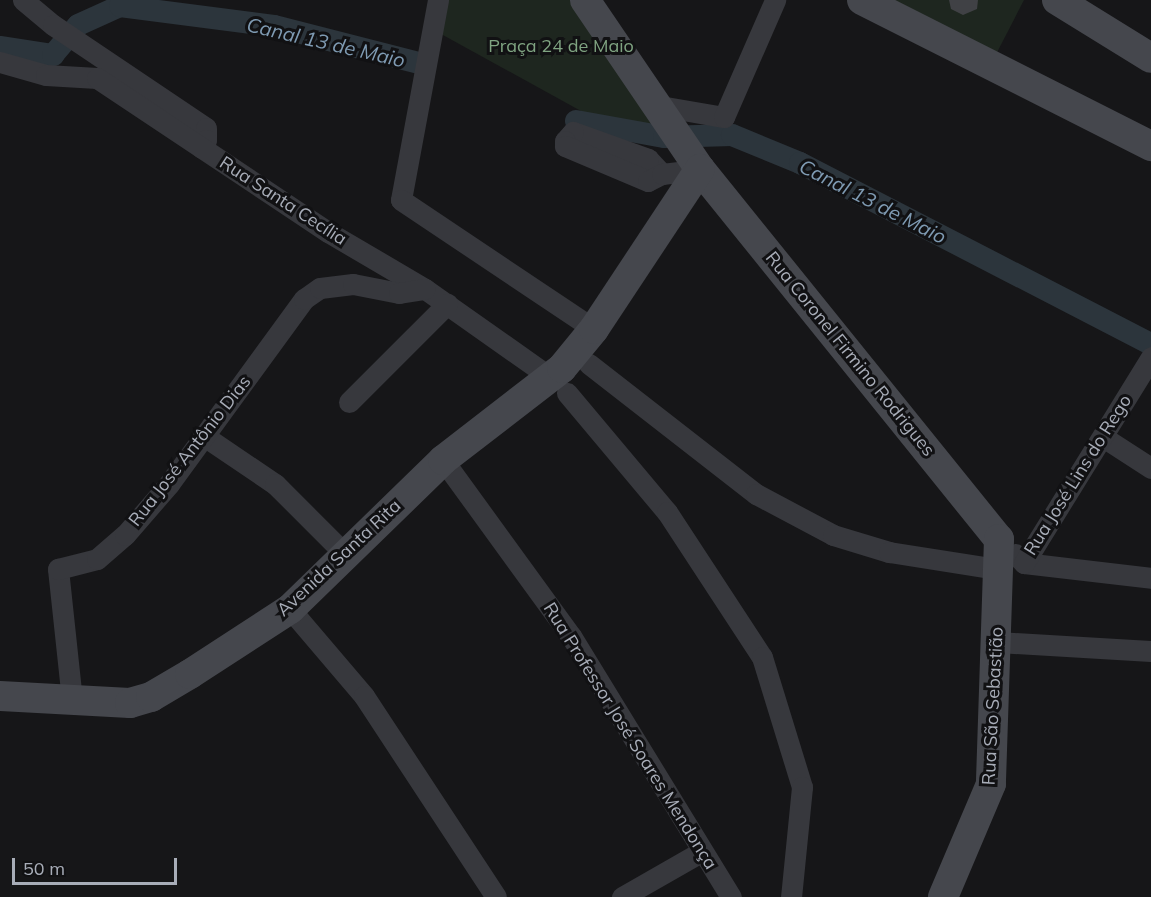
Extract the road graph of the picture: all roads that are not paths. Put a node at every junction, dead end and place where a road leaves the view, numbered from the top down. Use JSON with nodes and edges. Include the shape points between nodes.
{"nodes":[{"id":1,"x":23,"y":0,"type":"edge"},
{"id":2,"x":438,"y":0,"type":"edge"},
{"id":3,"x":775,"y":0,"type":"edge"},
{"id":4,"x":862,"y":0,"type":"edge"},
{"id":5,"x":1057,"y":0,"type":"edge"},
{"id":6,"x":589,"y":2,"type":"edge"},
{"id":7,"x":1151,"y":58,"type":"edge"},
{"id":8,"x":0,"y":62,"type":"edge"},
{"id":9,"x":660,"y":106,"type":"junction"},
{"id":10,"x":1151,"y":146,"type":"edge"},
{"id":11,"x":201,"y":148,"type":"junction"},
{"id":12,"x":700,"y":169,"type":"junction"},
{"id":13,"x":662,"y":174,"type":"dead end"},
{"id":14,"x":425,"y":289,"type":"junction"},
{"id":15,"x":447,"y":304,"type":"junction"},
{"id":16,"x":594,"y":329,"type":"junction"},
{"id":17,"x":1151,"y":357,"type":"edge"},
{"id":18,"x":590,"y":364,"type":"junction"},
{"id":19,"x":559,"y":385,"type":"junction"},
{"id":20,"x":349,"y":402,"type":"dead end"},
{"id":21,"x":204,"y":436,"type":"junction"},
{"id":22,"x":1103,"y":437,"type":"junction"},
{"id":23,"x":443,"y":460,"type":"junction"},
{"id":24,"x":1151,"y":468,"type":"edge"},
{"id":25,"x":345,"y":554,"type":"junction"},
{"id":26,"x":1007,"y":570,"type":"junction"},
{"id":27,"x":1151,"y":578,"type":"edge"},
{"id":28,"x":290,"y":609,"type":"junction"},
{"id":29,"x":998,"y":642,"type":"junction"},
{"id":30,"x":1151,"y":651,"type":"edge"},
{"id":31,"x":0,"y":696,"type":"edge"},
{"id":32,"x":72,"y":700,"type":"junction"},
{"id":33,"x":701,"y":852,"type":"junction"},
{"id":34,"x":496,"y":897,"type":"edge"},
{"id":35,"x":622,"y":897,"type":"edge"},
{"id":36,"x":731,"y":897,"type":"edge"},
{"id":37,"x":791,"y":897,"type":"edge"},
{"id":38,"x":942,"y":897,"type":"edge"}],
"edges":[{"from":1,"to":11,"type":"street","via":[[206,128],[207,140]]},
{"from":2,"to":16,"type":"street","via":[[401,200]]},
{"from":3,"to":9,"type":"street","via":[[724,117]]},
{"from":4,"to":10,"type":"street"},
{"from":5,"to":7,"type":"street"},
{"from":6,"to":9,"type":"street"},
{"from":8,"to":11,"type":"street","name":"Rua Santa Cecília","via":[[46,75],[97,78]]},
{"from":9,"to":12,"type":"street","name":"Rua Coronel Firmino Rodrigues"},
{"from":11,"to":14,"type":"street","name":"Rua Santa Cecília","via":[[328,232]]},
{"from":12,"to":13,"type":"street"},
{"from":12,"to":16,"type":"street"},
{"from":12,"to":26,"type":"street","name":"Rua Coronel Firmino Rodrigues","via":[[999,539]]},
{"from":14,"to":15,"type":"street","name":"Rua Santa Cecília"},
{"from":14,"to":21,"type":"street","name":"Rua José Antônio Dias","via":[[399,293],[353,284],[320,288],[304,299]]},
{"from":15,"to":19,"type":"street","name":"Rua Santa Cecília"},
{"from":15,"to":20,"type":"street"},
{"from":16,"to":18,"type":"street","via":[[604,345]]},
{"from":16,"to":19,"type":"street"},
{"from":17,"to":22,"type":"street","name":"Rua José Lins do Rego"},
{"from":18,"to":19,"type":"street"},
{"from":18,"to":26,"type":"street","via":[[756,494],[833,535],[889,552]]},
{"from":19,"to":23,"type":"street","name":"Avenida Santa Rita","via":[[495,416]]},
{"from":19,"to":37,"type":"street","name":"Rua Santa Cecília","via":[[667,512],[762,657],[802,787]]},
{"from":21,"to":25,"type":"street","via":[[275,484]]},
{"from":21,"to":32,"type":"street","name":"Rua José Antônio Dias","via":[[125,535],[97,559],[58,568]]},
{"from":22,"to":24,"type":"street"},
{"from":22,"to":26,"type":"street","name":"Rua José Lins do Rego"},
{"from":23,"to":25,"type":"street","name":"Avenida Santa Rita"},
{"from":23,"to":33,"type":"street","name":"Rua Professor José Soares Mendonça","via":[[571,636]]},
{"from":25,"to":28,"type":"street","name":"Avenida Santa Rita"},
{"from":26,"to":27,"type":"street"},
{"from":26,"to":29,"type":"street","name":"Rua São Sebastião"},
{"from":28,"to":32,"type":"street","name":"Avenida Santa Rita","via":[[151,697],[130,703]]},
{"from":28,"to":34,"type":"street","via":[[364,696]]},
{"from":29,"to":30,"type":"street"},
{"from":29,"to":38,"type":"street","name":"Rua São Sebastião","via":[[991,784]]},
{"from":31,"to":32,"type":"street","name":"Avenida Santa Rita"},
{"from":33,"to":35,"type":"street"},
{"from":33,"to":36,"type":"street","name":"Rua Professor José Soares Mendonça"}]}
